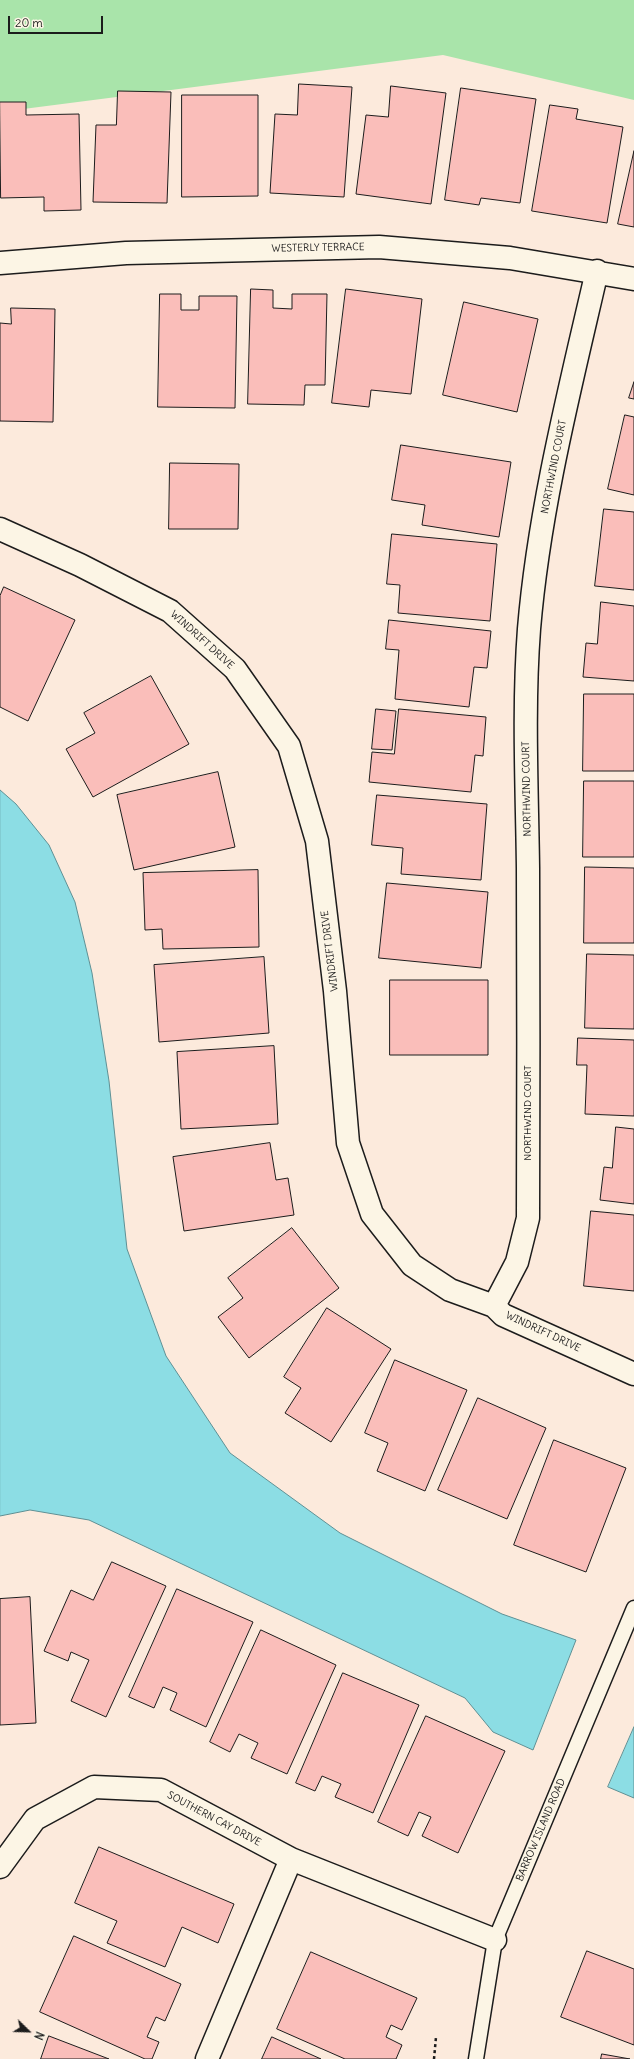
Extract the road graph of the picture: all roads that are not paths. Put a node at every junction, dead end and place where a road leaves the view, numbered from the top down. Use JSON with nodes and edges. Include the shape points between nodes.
{"nodes":[{"id":1,"x":0,"y":262,"type":"edge"},
{"id":2,"x":597,"y":271,"type":"junction"},
{"id":3,"x":634,"y":279,"type":"edge"},
{"id":4,"x":0,"y":528,"type":"edge"},
{"id":5,"x":494,"y":1306,"type":"junction"},
{"id":6,"x":634,"y":1374,"type":"edge"},
{"id":7,"x":634,"y":1608,"type":"edge"},
{"id":8,"x":291,"y":1859,"type":"junction"},
{"id":9,"x":0,"y":1867,"type":"edge"},
{"id":10,"x":495,"y":1940,"type":"junction"},
{"id":11,"x":207,"y":2059,"type":"edge"},
{"id":12,"x":476,"y":2059,"type":"edge"}],
"edges":[{"from":1,"to":2,"type":"street","name":"WESTERLY TERRACE","via":[[126,252],[379,247],[510,258]]},
{"from":2,"to":3,"type":"street","name":"WESTERLY TERRACE"},
{"from":2,"to":5,"type":"street","name":"NORTHWIND COURT","via":[[562,421],[545,508],[529,629],[526,738],[528,1218],[517,1262]]},
{"from":4,"to":5,"type":"street","name":"WINDRIFT DRIVE","via":[[170,611],[235,669],[289,746],[317,841],[335,991],[348,1143],[372,1214],[412,1265],[450,1290]]},
{"from":5,"to":6,"type":"street","name":"WINDRIFT DRIVE","via":[[502,1315]]},
{"from":7,"to":10,"type":"lane","name":"BARROW ISLAND ROAD"},
{"from":8,"to":9,"type":"street","name":"SOUTHERN CAY DRIVE","via":[[161,1790],[94,1787],[35,1819]]},
{"from":8,"to":10,"type":"street","name":"SOUTHERN CAY DRIVE"},
{"from":8,"to":11,"type":"street"},
{"from":10,"to":12,"type":"lane","name":"BARROW ISLAND ROAD"}]}
